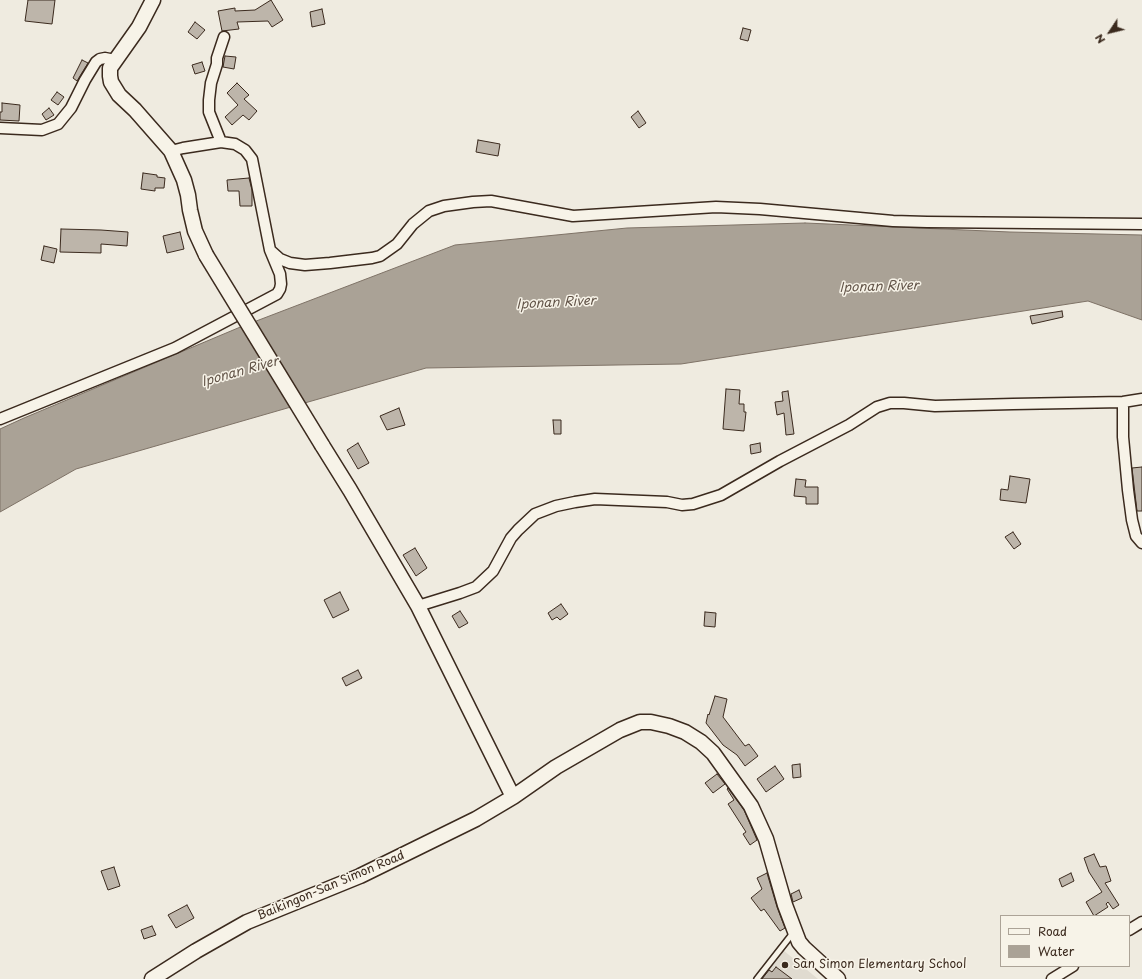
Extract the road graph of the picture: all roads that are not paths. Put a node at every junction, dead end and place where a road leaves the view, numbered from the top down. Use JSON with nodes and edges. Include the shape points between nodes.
{"nodes":[{"id":1,"x":152,"y":0,"type":"edge"},
{"id":2,"x":224,"y":37,"type":"dead end"},
{"id":3,"x":115,"y":60,"type":"junction"},
{"id":4,"x":0,"y":128,"type":"edge"},
{"id":5,"x":221,"y":142,"type":"junction"},
{"id":6,"x":171,"y":151,"type":"junction"},
{"id":7,"x":1142,"y":224,"type":"edge"},
{"id":8,"x":270,"y":250,"type":"junction"},
{"id":9,"x":1142,"y":399,"type":"edge"},
{"id":10,"x":1123,"y":402,"type":"junction"},
{"id":11,"x":0,"y":419,"type":"edge"},
{"id":12,"x":1142,"y":543,"type":"edge"},
{"id":13,"x":418,"y":606,"type":"junction"},
{"id":14,"x":513,"y":797,"type":"junction"},
{"id":15,"x":1142,"y":922,"type":"edge"},
{"id":16,"x":1130,"y":929,"type":"edge"},
{"id":17,"x":794,"y":932,"type":"junction"},
{"id":18,"x":1071,"y":967,"type":"edge"},
{"id":19,"x":152,"y":979,"type":"edge"},
{"id":20,"x":757,"y":979,"type":"edge"},
{"id":21,"x":838,"y":979,"type":"edge"},
{"id":22,"x":1052,"y":979,"type":"edge"}],
"edges":[{"from":1,"to":3,"type":"street","via":[[139,27]]},
{"from":2,"to":5,"type":"street","via":[[209,100],[210,112]]},
{"from":3,"to":4,"type":"street","via":[[105,58],[96,62],[71,108],[58,124],[42,130]]},
{"from":3,"to":6,"type":"street","via":[[109,71],[114,88]]},
{"from":5,"to":6,"type":"street"},
{"from":5,"to":8,"type":"street","via":[[235,144],[245,150],[252,159]]},
{"from":6,"to":13,"type":"street","bridge":true,"via":[[184,180],[195,230],[206,255]]},
{"from":7,"to":8,"type":"street","via":[[893,221],[760,209],[716,208],[573,216],[491,201],[444,206],[430,211],[414,224],[397,244],[380,256],[372,258],[330,263],[290,263],[280,259]]},
{"from":8,"to":11,"type":"street","via":[[280,274],[281,284],[277,294],[175,348]]},
{"from":9,"to":10,"type":"street"},
{"from":10,"to":12,"type":"street","via":[[1123,437],[1132,520],[1136,536]]},
{"from":10,"to":13,"type":"street","via":[[935,406],[890,403],[878,407],[721,495],[693,504],[595,499],[556,506],[535,514],[511,538],[493,571],[476,587]]},
{"from":13,"to":14,"type":"street"},
{"from":14,"to":17,"type":"street","name":"Baikingon-San Simon Road","via":[[556,767],[620,730],[640,722],[651,722],[686,732],[713,753],[751,806],[766,839]]},
{"from":14,"to":19,"type":"street","name":"Baikingon-San Simon Road","via":[[476,819],[360,876],[246,922]]},
{"from":15,"to":16,"type":"street"},
{"from":17,"to":20,"type":"lane"},
{"from":17,"to":21,"type":"street","name":"Baikingon-San Simon Road","via":[[798,942]]},
{"from":18,"to":22,"type":"street"}]}
